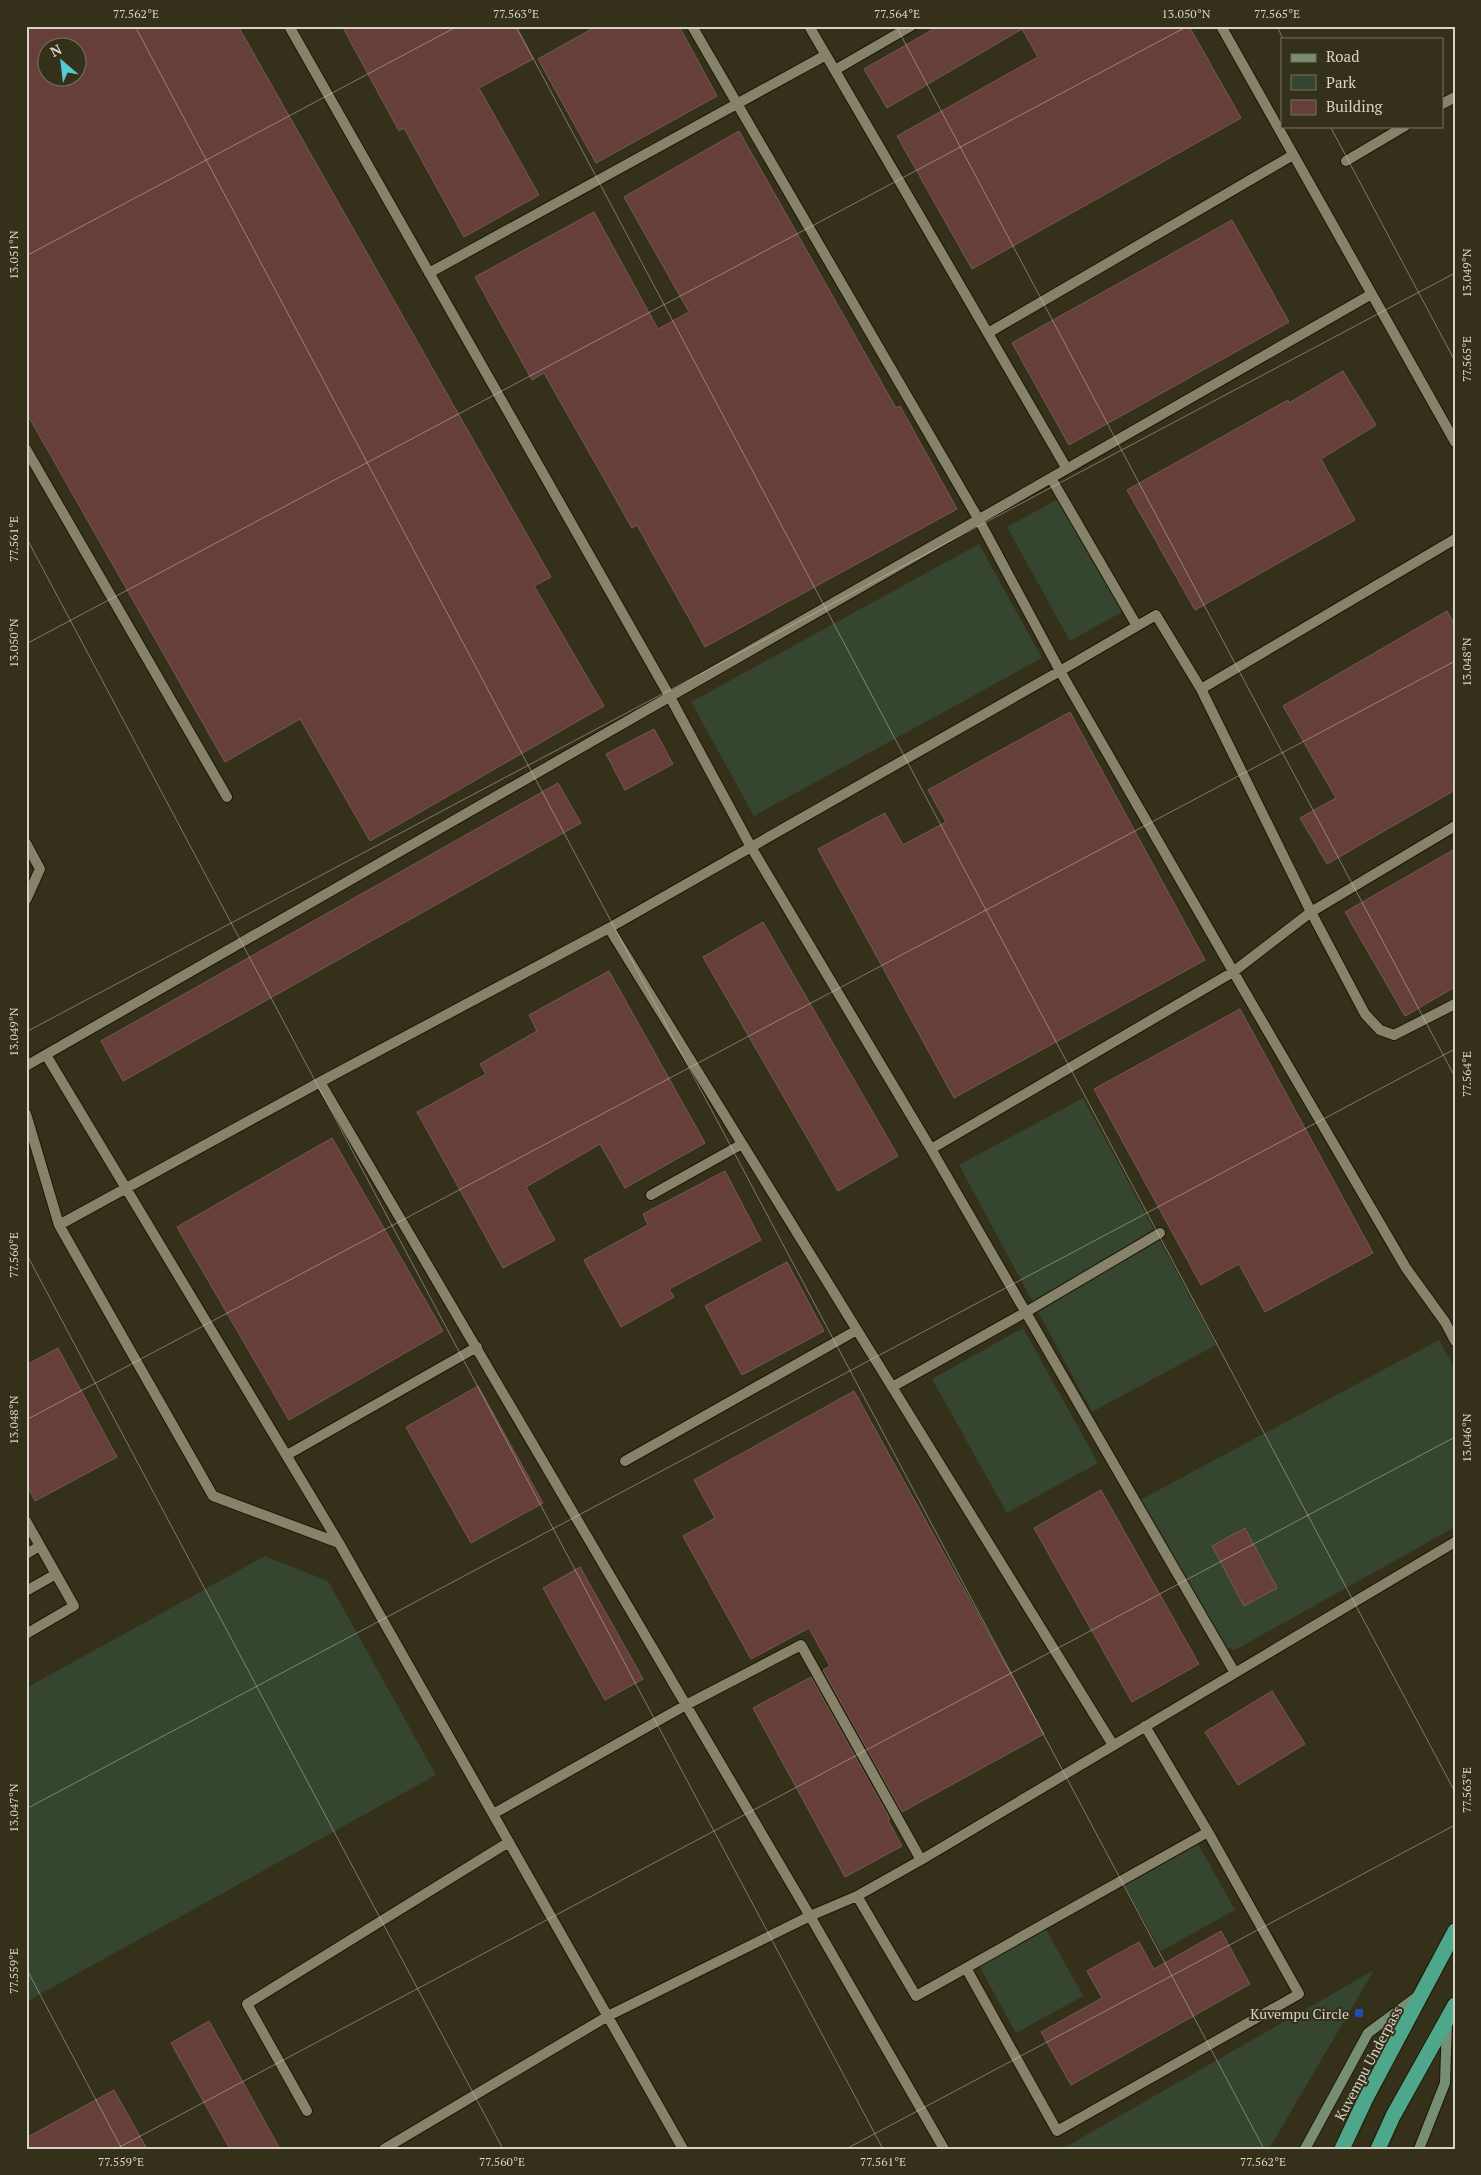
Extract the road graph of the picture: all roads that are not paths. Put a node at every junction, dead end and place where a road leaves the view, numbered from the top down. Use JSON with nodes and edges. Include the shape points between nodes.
{"nodes":[{"id":1,"x":289,"y":26,"type":"edge"},
{"id":2,"x":692,"y":26,"type":"edge"},
{"id":3,"x":810,"y":26,"type":"edge"},
{"id":4,"x":911,"y":26,"type":"edge"},
{"id":5,"x":1221,"y":26,"type":"edge"},
{"id":6,"x":826,"y":55,"type":"junction"},
{"id":7,"x":835,"y":70,"type":"junction"},
{"id":8,"x":738,"y":105,"type":"junction"},
{"id":9,"x":1402,"y":128,"type":"edge"},
{"id":10,"x":1293,"y":155,"type":"junction"},
{"id":11,"x":1346,"y":161,"type":"dead end"},
{"id":12,"x":429,"y":273,"type":"junction"},
{"id":13,"x":1370,"y":295,"type":"junction"},
{"id":14,"x":988,"y":333,"type":"junction"},
{"id":15,"x":1455,"y":442,"type":"edge"},
{"id":16,"x":26,"y":449,"type":"edge"},
{"id":17,"x":1067,"y":469,"type":"junction"},
{"id":18,"x":1052,"y":478,"type":"junction"},
{"id":19,"x":979,"y":520,"type":"junction"},
{"id":20,"x":1455,"y":539,"type":"edge"},
{"id":21,"x":1136,"y":626,"type":"junction"},
{"id":22,"x":1060,"y":671,"type":"junction"},
{"id":23,"x":1201,"y":690,"type":"junction"},
{"id":24,"x":670,"y":697,"type":"junction"},
{"id":25,"x":227,"y":796,"type":"dead end"},
{"id":26,"x":1455,"y":826,"type":"edge"},
{"id":27,"x":26,"y":844,"type":"edge"},
{"id":28,"x":751,"y":847,"type":"junction"},
{"id":29,"x":26,"y":900,"type":"edge"},
{"id":30,"x":1311,"y":912,"type":"junction"},
{"id":31,"x":609,"y":928,"type":"junction"},
{"id":32,"x":1234,"y":972,"type":"junction"},
{"id":33,"x":1455,"y":1004,"type":"edge"},
{"id":34,"x":46,"y":1055,"type":"junction"},
{"id":35,"x":26,"y":1066,"type":"edge"},
{"id":36,"x":320,"y":1082,"type":"junction"},
{"id":37,"x":26,"y":1114,"type":"edge"},
{"id":38,"x":742,"y":1144,"type":"junction"},
{"id":39,"x":931,"y":1149,"type":"junction"},
{"id":40,"x":126,"y":1188,"type":"junction"},
{"id":41,"x":651,"y":1195,"type":"dead end"},
{"id":42,"x":59,"y":1225,"type":"junction"},
{"id":43,"x":1160,"y":1233,"type":"dead end"},
{"id":44,"x":1026,"y":1312,"type":"junction"},
{"id":45,"x":857,"y":1330,"type":"junction"},
{"id":46,"x":1455,"y":1341,"type":"edge"},
{"id":47,"x":477,"y":1347,"type":"junction"},
{"id":48,"x":892,"y":1387,"type":"junction"},
{"id":49,"x":287,"y":1455,"type":"junction"},
{"id":50,"x":625,"y":1461,"type":"dead end"},
{"id":51,"x":26,"y":1521,"type":"edge"},
{"id":52,"x":1455,"y":1542,"type":"edge"},
{"id":53,"x":340,"y":1543,"type":"junction"},
{"id":54,"x":40,"y":1546,"type":"junction"},
{"id":55,"x":26,"y":1554,"type":"edge"},
{"id":56,"x":56,"y":1574,"type":"junction"},
{"id":57,"x":26,"y":1591,"type":"edge"},
{"id":58,"x":26,"y":1634,"type":"edge"},
{"id":59,"x":1234,"y":1673,"type":"junction"},
{"id":60,"x":686,"y":1705,"type":"junction"},
{"id":61,"x":1145,"y":1726,"type":"junction"},
{"id":62,"x":1113,"y":1746,"type":"junction"},
{"id":63,"x":493,"y":1814,"type":"junction"},
{"id":64,"x":1208,"y":1832,"type":"junction"},
{"id":65,"x":509,"y":1842,"type":"junction"},
{"id":66,"x":921,"y":1860,"type":"junction"},
{"id":67,"x":857,"y":1896,"type":"junction"},
{"id":68,"x":810,"y":1916,"type":"junction"},
{"id":69,"x":1455,"y":1931,"type":"edge"},
{"id":70,"x":966,"y":1968,"type":"junction"},
{"id":71,"x":1423,"y":1993,"type":"junction"},
{"id":72,"x":1455,"y":2005,"type":"edge"},
{"id":73,"x":608,"y":2016,"type":"junction"},
{"id":74,"x":1447,"y":2020,"type":"junction"},
{"id":75,"x":307,"y":2112,"type":"dead end"},
{"id":76,"x":384,"y":2149,"type":"edge"},
{"id":77,"x":683,"y":2149,"type":"edge"},
{"id":78,"x":944,"y":2149,"type":"edge"},
{"id":79,"x":1305,"y":2149,"type":"edge"},
{"id":80,"x":1342,"y":2149,"type":"edge"},
{"id":81,"x":1378,"y":2149,"type":"edge"},
{"id":82,"x":1419,"y":2149,"type":"edge"}],
"edges":[{"from":1,"to":12,"type":"lane"},
{"from":2,"to":8,"type":"lane"},
{"from":3,"to":6,"type":"lane"},
{"from":4,"to":7,"type":"lane"},
{"from":5,"to":10,"type":"lane"},
{"from":6,"to":7,"type":"lane"},
{"from":6,"to":8,"type":"lane"},
{"from":7,"to":14,"type":"lane"},
{"from":8,"to":12,"type":"lane"},
{"from":8,"to":19,"type":"lane"},
{"from":9,"to":11,"type":"lane"},
{"from":10,"to":13,"type":"lane"},
{"from":10,"to":14,"type":"lane"},
{"from":12,"to":24,"type":"lane"},
{"from":13,"to":15,"type":"lane"},
{"from":13,"to":17,"type":"lane"},
{"from":14,"to":17,"type":"lane"},
{"from":16,"to":25,"type":"lane"},
{"from":17,"to":18,"type":"lane"},
{"from":18,"to":19,"type":"lane"},
{"from":18,"to":21,"type":"lane"},
{"from":19,"to":22,"type":"lane"},
{"from":19,"to":24,"type":"lane"},
{"from":20,"to":23,"type":"lane"},
{"from":21,"to":22,"type":"lane"},
{"from":21,"to":23,"type":"lane","via":[[1156,614]]},
{"from":22,"to":28,"type":"lane"},
{"from":22,"to":32,"type":"lane"},
{"from":23,"to":30,"type":"lane"},
{"from":24,"to":28,"type":"lane"},
{"from":24,"to":34,"type":"lane"},
{"from":26,"to":30,"type":"lane"},
{"from":27,"to":29,"type":"lane","via":[[40,869]]},
{"from":28,"to":31,"type":"lane"},
{"from":28,"to":39,"type":"lane"},
{"from":30,"to":32,"type":"lane"},
{"from":30,"to":33,"type":"lane","via":[[1365,1014],[1380,1030],[1394,1035]]},
{"from":31,"to":36,"type":"lane"},
{"from":31,"to":38,"type":"lane"},
{"from":32,"to":39,"type":"lane"},
{"from":32,"to":46,"type":"lane","via":[[1406,1268]]},
{"from":34,"to":35,"type":"lane"},
{"from":34,"to":40,"type":"lane"},
{"from":36,"to":40,"type":"lane"},
{"from":36,"to":47,"type":"lane"},
{"from":37,"to":42,"type":"lane"},
{"from":38,"to":41,"type":"lane"},
{"from":38,"to":45,"type":"lane"},
{"from":39,"to":44,"type":"lane"},
{"from":40,"to":42,"type":"lane"},
{"from":40,"to":49,"type":"lane"},
{"from":42,"to":53,"type":"lane","via":[[213,1496]]},
{"from":43,"to":44,"type":"lane"},
{"from":44,"to":48,"type":"lane"},
{"from":44,"to":59,"type":"lane"},
{"from":45,"to":48,"type":"lane"},
{"from":45,"to":50,"type":"lane"},
{"from":47,"to":49,"type":"lane"},
{"from":47,"to":60,"type":"lane"},
{"from":48,"to":62,"type":"lane"},
{"from":49,"to":53,"type":"lane"},
{"from":51,"to":54,"type":"lane"},
{"from":52,"to":59,"type":"lane"},
{"from":53,"to":63,"type":"lane"},
{"from":54,"to":55,"type":"lane"},
{"from":54,"to":56,"type":"lane"},
{"from":56,"to":57,"type":"lane"},
{"from":56,"to":58,"type":"lane","via":[[74,1606]]},
{"from":59,"to":61,"type":"lane"},
{"from":60,"to":63,"type":"lane"},
{"from":60,"to":66,"type":"lane","via":[[801,1645]]},
{"from":60,"to":68,"type":"lane"},
{"from":61,"to":62,"type":"lane"},
{"from":61,"to":64,"type":"lane"},
{"from":62,"to":66,"type":"lane"},
{"from":63,"to":65,"type":"lane"},
{"from":64,"to":70,"type":"lane"},
{"from":64,"to":70,"type":"lane","via":[[1299,1994],[1066,2126],[1057,2130]]},
{"from":65,"to":73,"type":"lane"},
{"from":65,"to":75,"type":"lane","via":[[247,2004]]},
{"from":66,"to":67,"type":"lane"},
{"from":67,"to":68,"type":"lane"},
{"from":67,"to":70,"type":"lane","via":[[916,1996]]},
{"from":68,"to":73,"type":"lane"},
{"from":68,"to":78,"type":"lane"},
{"from":69,"to":71,"type":"highway","name":"Kuvempu Underpass"},
{"from":71,"to":79,"type":"street","via":[[1368,2032]]},
{"from":71,"to":80,"type":"highway","name":"Kuvempu Underpass"},
{"from":72,"to":74,"type":"highway"},
{"from":73,"to":76,"type":"lane"},
{"from":73,"to":77,"type":"lane"},
{"from":74,"to":81,"type":"highway"},
{"from":74,"to":82,"type":"street","via":[[1445,2082]]}]}
